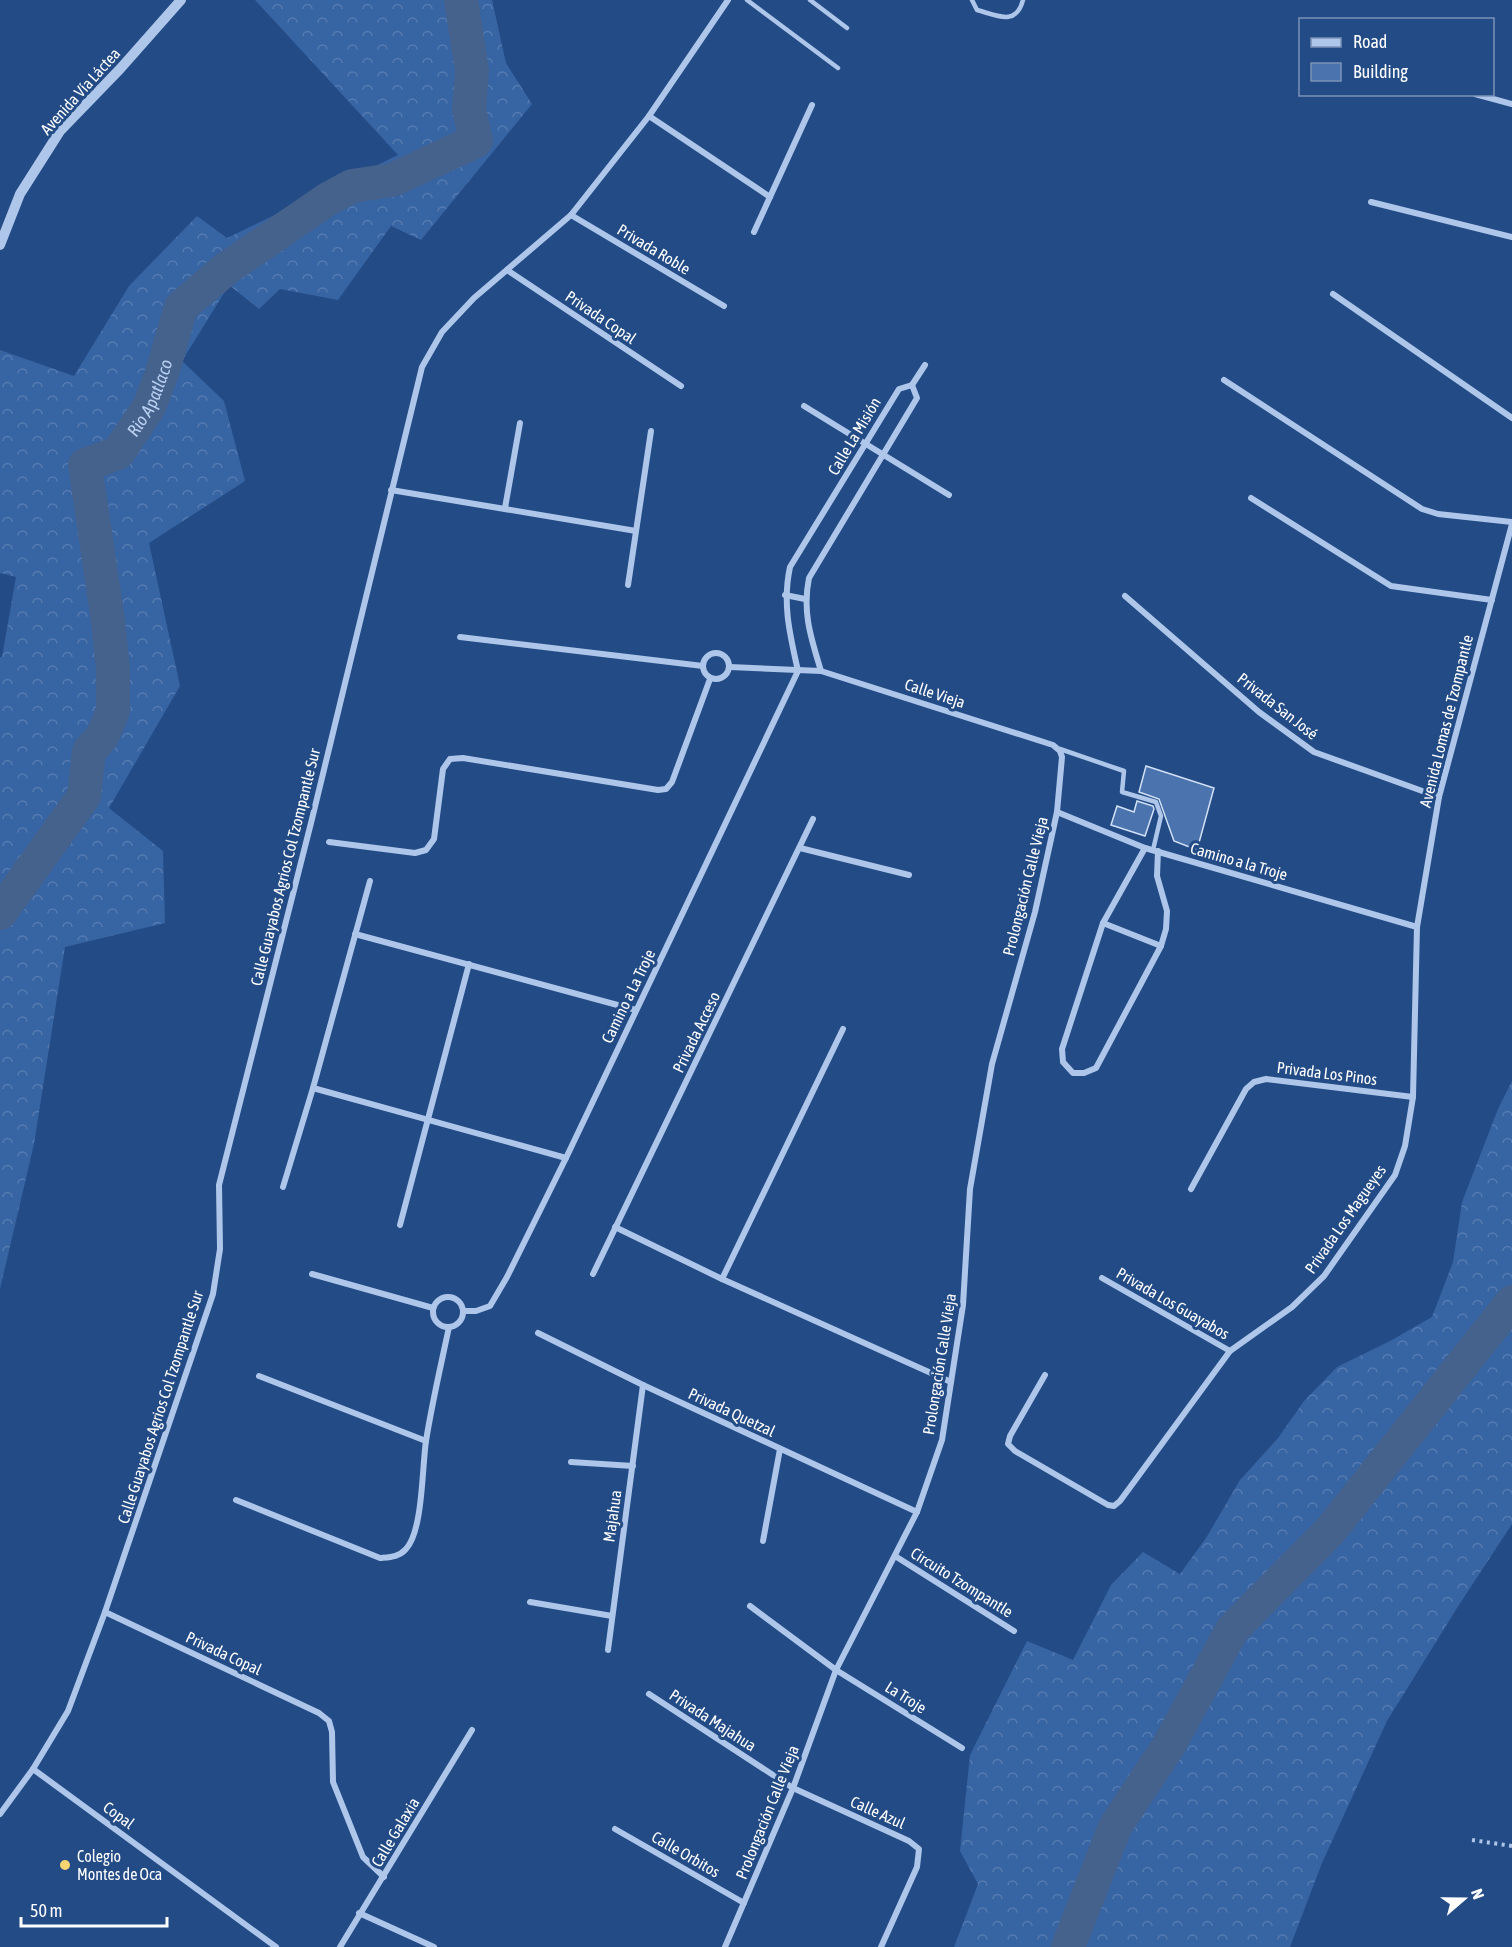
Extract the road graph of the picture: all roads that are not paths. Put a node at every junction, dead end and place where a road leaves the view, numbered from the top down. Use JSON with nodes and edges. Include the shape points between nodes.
{"nodes":[{"id":1,"x":181,"y":0,"type":"edge"},
{"id":2,"x":728,"y":0,"type":"edge"},
{"id":3,"x":747,"y":0,"type":"edge"},
{"id":4,"x":810,"y":0,"type":"edge"},
{"id":5,"x":972,"y":0,"type":"edge"},
{"id":6,"x":1023,"y":0,"type":"edge"},
{"id":7,"x":847,"y":28,"type":"dead end"},
{"id":8,"x":838,"y":68,"type":"dead end"},
{"id":9,"x":1482,"y":96,"type":"edge"},
{"id":10,"x":1512,"y":104,"type":"edge"},
{"id":11,"x":812,"y":105,"type":"dead end"},
{"id":12,"x":649,"y":116,"type":"junction"},
{"id":13,"x":770,"y":196,"type":"junction"},
{"id":14,"x":1371,"y":202,"type":"dead end"},
{"id":15,"x":571,"y":215,"type":"junction"},
{"id":16,"x":754,"y":232,"type":"dead end"},
{"id":17,"x":1512,"y":237,"type":"edge"},
{"id":18,"x":0,"y":245,"type":"edge"},
{"id":19,"x":507,"y":270,"type":"junction"},
{"id":20,"x":1333,"y":294,"type":"dead end"},
{"id":21,"x":724,"y":306,"type":"dead end"},
{"id":22,"x":925,"y":365,"type":"dead end"},
{"id":23,"x":1224,"y":380,"type":"dead end"},
{"id":24,"x":912,"y":385,"type":"junction"},
{"id":25,"x":681,"y":386,"type":"dead end"},
{"id":26,"x":804,"y":406,"type":"dead end"},
{"id":27,"x":1512,"y":418,"type":"edge"},
{"id":28,"x":520,"y":423,"type":"dead end"},
{"id":29,"x":651,"y":431,"type":"dead end"},
{"id":30,"x":866,"y":444,"type":"junction"},
{"id":31,"x":884,"y":455,"type":"junction"},
{"id":32,"x":391,"y":490,"type":"junction"},
{"id":33,"x":949,"y":495,"type":"dead end"},
{"id":34,"x":1251,"y":498,"type":"dead end"},
{"id":35,"x":505,"y":508,"type":"junction"},
{"id":36,"x":1512,"y":523,"type":"edge"},
{"id":37,"x":636,"y":531,"type":"junction"},
{"id":38,"x":628,"y":585,"type":"dead end"},
{"id":39,"x":785,"y":595,"type":"junction"},
{"id":40,"x":1125,"y":596,"type":"dead end"},
{"id":41,"x":805,"y":599,"type":"junction"},
{"id":42,"x":1492,"y":600,"type":"junction"},
{"id":43,"x":460,"y":637,"type":"dead end"},
{"id":44,"x":703,"y":666,"type":"junction"},
{"id":45,"x":730,"y":667,"type":"junction"},
{"id":46,"x":798,"y":671,"type":"junction"},
{"id":47,"x":821,"y":671,"type":"junction"},
{"id":48,"x":710,"y":679,"type":"junction"},
{"id":49,"x":1058,"y":750,"type":"junction"},
{"id":50,"x":1439,"y":797,"type":"junction"},
{"id":51,"x":1057,"y":812,"type":"junction"},
{"id":52,"x":813,"y":819,"type":"dead end"},
{"id":53,"x":328,"y":842,"type":"dead end"},
{"id":54,"x":800,"y":848,"type":"junction"},
{"id":55,"x":1145,"y":848,"type":"junction"},
{"id":56,"x":1156,"y":851,"type":"junction"},
{"id":57,"x":909,"y":874,"type":"dead end"},
{"id":58,"x":370,"y":881,"type":"dead end"},
{"id":59,"x":1103,"y":923,"type":"junction"},
{"id":60,"x":1417,"y":927,"type":"junction"},
{"id":61,"x":355,"y":934,"type":"junction"},
{"id":62,"x":1161,"y":946,"type":"junction"},
{"id":63,"x":469,"y":964,"type":"junction"},
{"id":64,"x":636,"y":1010,"type":"junction"},
{"id":65,"x":843,"y":1029,"type":"dead end"},
{"id":66,"x":313,"y":1088,"type":"junction"},
{"id":67,"x":1413,"y":1097,"type":"junction"},
{"id":68,"x":428,"y":1119,"type":"junction"},
{"id":69,"x":566,"y":1158,"type":"junction"},
{"id":70,"x":283,"y":1187,"type":"dead end"},
{"id":71,"x":1191,"y":1189,"type":"dead end"},
{"id":72,"x":400,"y":1225,"type":"dead end"},
{"id":73,"x":615,"y":1227,"type":"junction"},
{"id":74,"x":312,"y":1274,"type":"dead end"},
{"id":75,"x":593,"y":1274,"type":"dead end"},
{"id":76,"x":1102,"y":1278,"type":"dead end"},
{"id":77,"x":723,"y":1279,"type":"junction"},
{"id":78,"x":433,"y":1308,"type":"junction"},
{"id":79,"x":463,"y":1311,"type":"junction"},
{"id":80,"x":449,"y":1327,"type":"junction"},
{"id":81,"x":538,"y":1333,"type":"dead end"},
{"id":82,"x":1230,"y":1351,"type":"junction"},
{"id":83,"x":1046,"y":1375,"type":"dead end"},
{"id":84,"x":259,"y":1376,"type":"dead end"},
{"id":85,"x":951,"y":1382,"type":"junction"},
{"id":86,"x":643,"y":1385,"type":"junction"},
{"id":87,"x":426,"y":1441,"type":"junction"},
{"id":88,"x":780,"y":1449,"type":"junction"},
{"id":89,"x":571,"y":1462,"type":"dead end"},
{"id":90,"x":633,"y":1466,"type":"junction"},
{"id":91,"x":236,"y":1500,"type":"dead end"},
{"id":92,"x":917,"y":1512,"type":"junction"},
{"id":93,"x":764,"y":1541,"type":"dead end"},
{"id":94,"x":895,"y":1556,"type":"junction"},
{"id":95,"x":530,"y":1602,"type":"dead end"},
{"id":96,"x":750,"y":1606,"type":"dead end"},
{"id":97,"x":105,"y":1612,"type":"junction"},
{"id":98,"x":612,"y":1616,"type":"junction"},
{"id":99,"x":1014,"y":1631,"type":"dead end"},
{"id":100,"x":608,"y":1650,"type":"dead end"},
{"id":101,"x":836,"y":1670,"type":"junction"},
{"id":102,"x":649,"y":1694,"type":"dead end"},
{"id":103,"x":472,"y":1730,"type":"dead end"},
{"id":104,"x":962,"y":1748,"type":"dead end"},
{"id":105,"x":33,"y":1768,"type":"junction"},
{"id":106,"x":793,"y":1788,"type":"junction"},
{"id":107,"x":0,"y":1814,"type":"edge"},
{"id":108,"x":615,"y":1828,"type":"dead end"},
{"id":109,"x":384,"y":1877,"type":"junction"},
{"id":110,"x":744,"y":1903,"type":"junction"},
{"id":111,"x":360,"y":1913,"type":"junction"},
{"id":112,"x":276,"y":1947,"type":"edge"},
{"id":113,"x":340,"y":1947,"type":"edge"},
{"id":114,"x":434,"y":1947,"type":"edge"},
{"id":115,"x":724,"y":1947,"type":"edge"},
{"id":116,"x":881,"y":1947,"type":"edge"}],
"edges":[{"from":1,"to":18,"type":"street","name":"Avenida Vía Láctea","via":[[60,131],[20,194]]},
{"from":2,"to":12,"type":"street","name":"Calle Guayabos Agrios Col Tzompantle Sur"},
{"from":3,"to":8,"type":"lane"},
{"from":4,"to":7,"type":"lane"},
{"from":5,"to":6,"type":"lane","via":[[977,10],[1007,18],[1016,15]]},
{"from":9,"to":10,"type":"street"},
{"from":11,"to":13,"type":"street"},
{"from":12,"to":13,"type":"street"},
{"from":12,"to":15,"type":"street","name":"Calle Guayabos Agrios Col Tzompantle Sur"},
{"from":13,"to":16,"type":"street"},
{"from":14,"to":17,"type":"street"},
{"from":15,"to":19,"type":"street","name":"Calle Guayabos Agrios Col Tzompantle Sur"},
{"from":15,"to":21,"type":"street","name":"Privada Roble"},
{"from":19,"to":25,"type":"street","name":"Privada Copal"},
{"from":19,"to":32,"type":"street","name":"Calle Guayabos Agrios Col Tzompantle Sur","via":[[474,297],[442,332],[422,367]]},
{"from":20,"to":27,"type":"street"},
{"from":22,"to":24,"type":"street"},
{"from":23,"to":36,"type":"street","via":[[1422,509]]},
{"from":24,"to":30,"type":"street","name":"Calle La Misión","via":[[899,389]]},
{"from":24,"to":31,"type":"street","via":[[917,398]]},
{"from":26,"to":30,"type":"street"},
{"from":28,"to":35,"type":"street"},
{"from":29,"to":37,"type":"street"},
{"from":30,"to":31,"type":"street"},
{"from":30,"to":39,"type":"street","name":"Calle La Misión","via":[[790,567]]},
{"from":31,"to":33,"type":"street"},
{"from":31,"to":41,"type":"street","via":[[810,578]]},
{"from":32,"to":35,"type":"street"},
{"from":32,"to":97,"type":"street","name":"Calle Guayabos Agrios Col Tzompantle Sur","via":[[219,1185],[220,1249],[213,1294]]},
{"from":34,"to":42,"type":"street","via":[[1391,586]]},
{"from":35,"to":37,"type":"street"},
{"from":36,"to":42,"type":"street","name":"Avenida Lomas de Tzompantle"},
{"from":37,"to":38,"type":"street"},
{"from":39,"to":41,"type":"street"},
{"from":39,"to":46,"type":"street","name":"Calle La Misión"},
{"from":40,"to":50,"type":"street","name":"Privada San José","via":[[1259,712],[1314,752]]},
{"from":41,"to":47,"type":"street"},
{"from":42,"to":50,"type":"street","name":"Avenida Lomas de Tzompantle"},
{"from":43,"to":44,"type":"street"},
{"from":44,"to":45,"type":"street","via":[[705,658],[713,653],[721,654]]},
{"from":44,"to":48,"type":"street"},
{"from":45,"to":46,"type":"street","name":"Calle Vieja"},
{"from":45,"to":48,"type":"street","via":[[719,680]]},
{"from":46,"to":47,"type":"street","name":"Calle Vieja"},
{"from":46,"to":64,"type":"street","name":"Camino a La Troje"},
{"from":47,"to":49,"type":"street","name":"Calle Vieja","via":[[1053,745]]},
{"from":48,"to":53,"type":"street","via":[[666,789],[450,759],[443,769],[434,839],[426,850],[415,853]]},
{"from":49,"to":51,"type":"street","name":"Prolongación Calle Vieja","via":[[1062,757]]},
{"from":49,"to":56,"type":"lane","via":[[1124,771],[1122,792],[1156,802],[1161,816]]},
{"from":50,"to":60,"type":"street","name":"Avenida Lomas de Tzompantle"},
{"from":51,"to":55,"type":"street","name":"Camino a la Troje"},
{"from":51,"to":85,"type":"street","name":"Prolongación Calle Vieja","via":[[1035,912],[992,1064],[970,1189],[963,1305]]},
{"from":52,"to":54,"type":"street","name":"Privada Acceso"},
{"from":54,"to":57,"type":"street"},
{"from":54,"to":73,"type":"street","name":"Privada Acceso"},
{"from":55,"to":56,"type":"street","name":"Camino a la Troje"},
{"from":55,"to":59,"type":"street"},
{"from":56,"to":60,"type":"street","name":"Camino a la Troje"},
{"from":56,"to":62,"type":"street","via":[[1156,876],[1167,911]]},
{"from":58,"to":61,"type":"street"},
{"from":59,"to":62,"type":"street"},
{"from":59,"to":62,"type":"street","via":[[1062,1049],[1063,1062],[1073,1073],[1096,1068]]},
{"from":60,"to":67,"type":"street","name":"Privada Los Magueyes"},
{"from":61,"to":63,"type":"street"},
{"from":61,"to":66,"type":"street"},
{"from":63,"to":64,"type":"street"},
{"from":63,"to":68,"type":"street"},
{"from":64,"to":69,"type":"street","name":"Camino a La Troje"},
{"from":65,"to":77,"type":"street"},
{"from":66,"to":68,"type":"street"},
{"from":66,"to":70,"type":"street"},
{"from":67,"to":71,"type":"street","name":"Privada Los Pinos","via":[[1266,1079],[1254,1082],[1246,1089]]},
{"from":67,"to":82,"type":"street","name":"Privada Los Magueyes","via":[[1405,1146],[1395,1175],[1324,1276],[1292,1306]]},
{"from":68,"to":69,"type":"street"},
{"from":68,"to":72,"type":"street"},
{"from":69,"to":79,"type":"street","name":"Camino a La Troje","via":[[490,1306]]},
{"from":73,"to":75,"type":"street","name":"Privada Acceso"},
{"from":73,"to":77,"type":"street"},
{"from":74,"to":78,"type":"street"},
{"from":76,"to":82,"type":"street","name":"Privada Los Guayabos"},
{"from":77,"to":85,"type":"street"},
{"from":78,"to":79,"type":"street","via":[[438,1300],[447,1297],[456,1299]]},
{"from":78,"to":80,"type":"street","via":[[440,1325]]},
{"from":79,"to":80,"type":"street","via":[[457,1324]]},
{"from":80,"to":87,"type":"street"},
{"from":81,"to":86,"type":"street","name":"Privada Quetzal"},
{"from":82,"to":83,"type":"street","name":"Privada Los Magueyes","via":[[1114,1506],[1008,1444]]},
{"from":84,"to":87,"type":"street"},
{"from":85,"to":92,"type":"street","name":"Prolongación Calle Vieja","via":[[942,1440]]},
{"from":86,"to":88,"type":"street","name":"Privada Quetzal"},
{"from":86,"to":90,"type":"street","name":"Majahua"},
{"from":87,"to":91,"type":"street","via":[[414,1535],[406,1549],[395,1557],[380,1558]]},
{"from":88,"to":92,"type":"street","name":"Privada Quetzal"},
{"from":88,"to":93,"type":"street"},
{"from":89,"to":90,"type":"street"},
{"from":90,"to":98,"type":"street","name":"Majahua"},
{"from":92,"to":94,"type":"street","name":"Prolongación Calle Vieja"},
{"from":94,"to":99,"type":"street","name":"Circuito Tzompantle"},
{"from":94,"to":101,"type":"street","name":"Prolongación Calle Vieja"},
{"from":95,"to":98,"type":"street"},
{"from":96,"to":101,"type":"street"},
{"from":97,"to":105,"type":"street","name":"Calle Guayabos Agrios Col Tzompantle Sur","via":[[68,1711]]},
{"from":97,"to":109,"type":"street","name":"Privada Copal","via":[[329,1721],[333,1782],[363,1857]]},
{"from":98,"to":100,"type":"street","name":"Majahua"},
{"from":101,"to":104,"type":"street","name":"La Troje"},
{"from":101,"to":106,"type":"street","name":"Prolongación Calle Vieja"},
{"from":102,"to":106,"type":"street","name":"Privada Majahua"},
{"from":103,"to":109,"type":"street","name":"Calle Galaxia"},
{"from":105,"to":107,"type":"street","name":"Calle Guayabos Agrios Col Tzompantle Sur"},
{"from":105,"to":112,"type":"street","name":"Copal"},
{"from":106,"to":110,"type":"street","name":"Prolongación Calle Vieja"},
{"from":106,"to":116,"type":"street","name":"Calle Azul","via":[[919,1849],[916,1867]]},
{"from":108,"to":110,"type":"street","name":"Calle Orbitos"},
{"from":109,"to":111,"type":"street","name":"Calle Galaxia"},
{"from":110,"to":115,"type":"street","name":"Prolongación Calle Vieja"},
{"from":111,"to":113,"type":"street","name":"Calle Galaxia"},
{"from":111,"to":114,"type":"street"}]}
